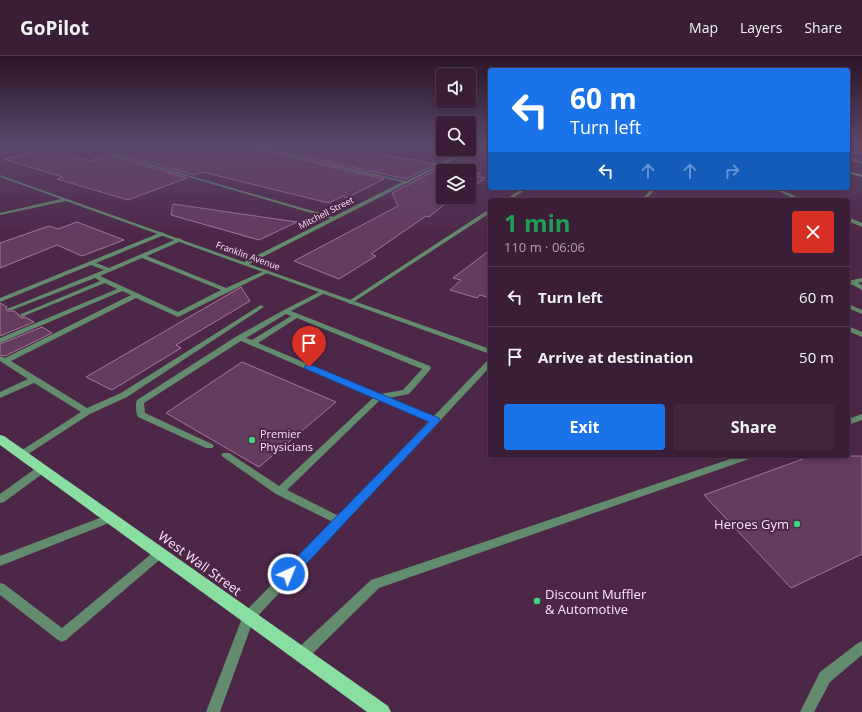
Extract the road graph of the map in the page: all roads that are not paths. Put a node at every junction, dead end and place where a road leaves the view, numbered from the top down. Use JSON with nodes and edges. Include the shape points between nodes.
{"nodes":[{"id":1,"x":0,"y":176,"type":"edge"},
{"id":2,"x":187,"y":176,"type":"edge"},
{"id":3,"x":378,"y":176,"type":"edge"},
{"id":4,"x":419,"y":176,"type":"edge"},
{"id":5,"x":406,"y":182,"type":"junction"},
{"id":6,"x":523,"y":190,"type":"edge"},
{"id":7,"x":652,"y":190,"type":"edge"},
{"id":8,"x":778,"y":190,"type":"edge"},
{"id":9,"x":510,"y":198,"type":"edge"},
{"id":10,"x":646,"y":198,"type":"edge"},
{"id":11,"x":797,"y":198,"type":"edge"},
{"id":12,"x":66,"y":199,"type":"junction"},
{"id":13,"x":488,"y":212,"type":"edge"},
{"id":14,"x":0,"y":214,"type":"edge"},
{"id":15,"x":334,"y":218,"type":"junction"},
{"id":16,"x":850,"y":220,"type":"edge"},
{"id":17,"x":862,"y":225,"type":"edge"},
{"id":18,"x":162,"y":234,"type":"junction"},
{"id":19,"x":180,"y":240,"type":"junction"},
{"id":20,"x":142,"y":256,"type":"junction"},
{"id":21,"x":91,"y":263,"type":"junction"},
{"id":22,"x":244,"y":264,"type":"junction"},
{"id":23,"x":109,"y":270,"type":"junction"},
{"id":24,"x":266,"y":272,"type":"junction"},
{"id":25,"x":95,"y":276,"type":"junction"},
{"id":26,"x":862,"y":280,"type":"edge"},
{"id":27,"x":104,"y":281,"type":"junction"},
{"id":28,"x":850,"y":283,"type":"edge"},
{"id":29,"x":862,"y":288,"type":"edge"},
{"id":30,"x":121,"y":289,"type":"junction"},
{"id":31,"x":226,"y":290,"type":"junction"},
{"id":32,"x":323,"y":292,"type":"junction"},
{"id":33,"x":136,"y":296,"type":"junction"},
{"id":34,"x":0,"y":300,"type":"edge"},
{"id":35,"x":350,"y":302,"type":"junction"},
{"id":36,"x":261,"y":307,"type":"dead end"},
{"id":37,"x":850,"y":307,"type":"edge"},
{"id":38,"x":10,"y":309,"type":"dead end"},
{"id":39,"x":286,"y":311,"type":"junction"},
{"id":40,"x":862,"y":312,"type":"edge"},
{"id":41,"x":297,"y":315,"type":"junction"},
{"id":42,"x":22,"y":316,"type":"dead end"},
{"id":43,"x":850,"y":329,"type":"edge"},
{"id":44,"x":862,"y":335,"type":"edge"},
{"id":45,"x":240,"y":338,"type":"junction"},
{"id":46,"x":0,"y":341,"type":"edge"},
{"id":47,"x":253,"y":343,"type":"junction"},
{"id":48,"x":488,"y":351,"type":"edge"},
{"id":49,"x":3,"y":359,"type":"edge"},
{"id":50,"x":488,"y":366,"type":"edge"},
{"id":51,"x":35,"y":379,"type":"junction"},
{"id":52,"x":0,"y":395,"type":"edge"},
{"id":53,"x":379,"y":397,"type":"junction"},
{"id":54,"x":87,"y":412,"type":"junction"},
{"id":55,"x":862,"y":417,"type":"edge"},
{"id":56,"x":435,"y":421,"type":"junction"},
{"id":57,"x":850,"y":421,"type":"edge"},
{"id":58,"x":0,"y":439,"type":"edge"},
{"id":59,"x":209,"y":446,"type":"dead end"},
{"id":60,"x":22,"y":454,"type":"junction"},
{"id":61,"x":226,"y":456,"type":"dead end"},
{"id":62,"x":743,"y":458,"type":"edge"},
{"id":63,"x":42,"y":469,"type":"junction"},
{"id":64,"x":280,"y":491,"type":"junction"},
{"id":65,"x":0,"y":499,"type":"edge"},
{"id":66,"x":110,"y":518,"type":"junction"},
{"id":67,"x":339,"y":521,"type":"junction"},
{"id":68,"x":160,"y":553,"type":"junction"},
{"id":69,"x":0,"y":561,"type":"edge"},
{"id":70,"x":0,"y":588,"type":"edge"},
{"id":71,"x":248,"y":617,"type":"junction"},
{"id":72,"x":862,"y":647,"type":"edge"},
{"id":73,"x":301,"y":655,"type":"junction"},
{"id":74,"x":213,"y":712,"type":"edge"},
{"id":75,"x":382,"y":712,"type":"edge"},
{"id":76,"x":807,"y":712,"type":"edge"}],
"edges":[{"from":1,"to":12,"type":"street","name":"Franklin Avenue"},
{"from":2,"to":15,"type":"street"},
{"from":3,"to":5,"type":"street"},
{"from":4,"to":5,"type":"street","name":"Mitchell Street"},
{"from":5,"to":15,"type":"street","name":"Mitchell Street"},
{"from":6,"to":9,"type":"street"},
{"from":7,"to":10,"type":"street"},
{"from":8,"to":11,"type":"street"},
{"from":12,"to":14,"type":"street"},
{"from":12,"to":18,"type":"street","name":"Franklin Avenue"},
{"from":13,"to":35,"type":"street"},
{"from":15,"to":22,"type":"street","name":"Mitchell Street"},
{"from":16,"to":17,"type":"street"},
{"from":18,"to":19,"type":"street","name":"Franklin Avenue"},
{"from":18,"to":21,"type":"street"},
{"from":19,"to":20,"type":"street"},
{"from":19,"to":22,"type":"street","name":"Franklin Avenue"},
{"from":20,"to":23,"type":"street"},
{"from":20,"to":31,"type":"street"},
{"from":21,"to":23,"type":"street"},
{"from":21,"to":34,"type":"street"},
{"from":22,"to":24,"type":"street","name":"Franklin Avenue"},
{"from":23,"to":25,"type":"street"},
{"from":24,"to":31,"type":"street"},
{"from":24,"to":32,"type":"street","name":"Franklin Avenue"},
{"from":25,"to":27,"type":"street"},
{"from":25,"to":38,"type":"street"},
{"from":26,"to":28,"type":"street"},
{"from":27,"to":30,"type":"street"},
{"from":27,"to":42,"type":"street"},
{"from":28,"to":29,"type":"street"},
{"from":30,"to":33,"type":"street"},
{"from":30,"to":46,"type":"street"},
{"from":31,"to":33,"type":"street","via":[[178,315]]},
{"from":32,"to":35,"type":"street","name":"Franklin Avenue"},
{"from":32,"to":39,"type":"street"},
{"from":33,"to":49,"type":"street"},
{"from":35,"to":48,"type":"street","name":"Franklin Avenue"},
{"from":36,"to":54,"type":"street","via":[[124,395]]},
{"from":37,"to":40,"type":"street"},
{"from":39,"to":41,"type":"street"},
{"from":39,"to":45,"type":"street"},
{"from":41,"to":47,"type":"street"},
{"from":41,"to":53,"type":"street","via":[[427,368],[406,392]]},
{"from":43,"to":44,"type":"street"},
{"from":45,"to":47,"type":"street"},
{"from":45,"to":59,"type":"street","via":[[140,402],[141,415]]},
{"from":47,"to":53,"type":"street"},
{"from":49,"to":51,"type":"street"},
{"from":50,"to":56,"type":"street"},
{"from":51,"to":52,"type":"street"},
{"from":51,"to":54,"type":"street"},
{"from":53,"to":56,"type":"street"},
{"from":53,"to":64,"type":"street"},
{"from":54,"to":60,"type":"street"},
{"from":55,"to":57,"type":"street"},
{"from":56,"to":67,"type":"street"},
{"from":58,"to":60,"type":"main road","name":"West Wall Street"},
{"from":60,"to":63,"type":"main road","name":"West Wall Street"},
{"from":61,"to":64,"type":"street"},
{"from":62,"to":73,"type":"street","via":[[376,584]]},
{"from":63,"to":65,"type":"street"},
{"from":63,"to":66,"type":"main road","name":"West Wall Street"},
{"from":64,"to":67,"type":"street"},
{"from":66,"to":68,"type":"main road","name":"West Wall Street"},
{"from":66,"to":69,"type":"street"},
{"from":67,"to":71,"type":"street"},
{"from":68,"to":70,"type":"street","via":[[62,636]]},
{"from":68,"to":71,"type":"main road","name":"West Wall Street"},
{"from":71,"to":73,"type":"main road","name":"West Wall Street"},
{"from":71,"to":74,"type":"street"},
{"from":72,"to":76,"type":"street","via":[[825,677]]},
{"from":73,"to":75,"type":"main road","name":"West Wall Street"}]}
